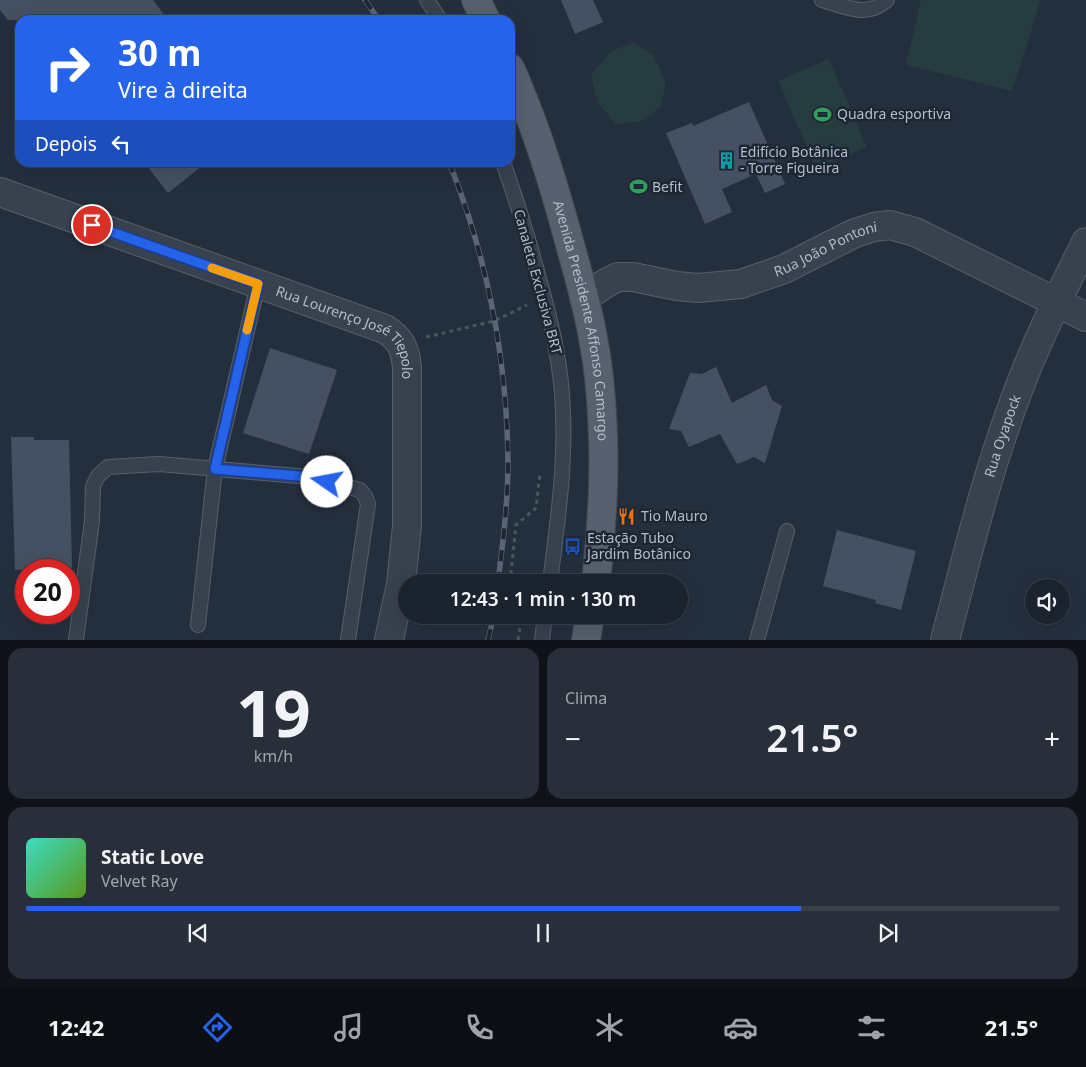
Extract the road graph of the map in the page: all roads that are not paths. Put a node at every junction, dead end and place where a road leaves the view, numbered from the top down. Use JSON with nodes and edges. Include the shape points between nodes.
{"nodes":[{"id":1,"x":427,"y":0,"type":"edge"},
{"id":2,"x":476,"y":0,"type":"edge"},
{"id":3,"x":822,"y":0,"type":"edge"},
{"id":4,"x":887,"y":0,"type":"edge"},
{"id":5,"x":437,"y":15,"type":"edge"},
{"id":6,"x":484,"y":15,"type":"edge"},
{"id":7,"x":515,"y":80,"type":"edge"},
{"id":8,"x":505,"y":167,"type":"edge"},
{"id":9,"x":0,"y":192,"type":"edge"},
{"id":10,"x":1086,"y":242,"type":"edge"},
{"id":11,"x":258,"y":284,"type":"junction"},
{"id":12,"x":584,"y":298,"type":"junction"},
{"id":13,"x":1056,"y":302,"type":"junction"},
{"id":14,"x":1086,"y":317,"type":"edge"},
{"id":15,"x":215,"y":469,"type":"junction"},
{"id":16,"x":787,"y":531,"type":"dead end"},
{"id":17,"x":551,"y":574,"type":"edge"},
{"id":18,"x":597,"y":574,"type":"edge"},
{"id":19,"x":544,"y":624,"type":"edge"},
{"id":20,"x":589,"y":624,"type":"edge"},
{"id":21,"x":198,"y":625,"type":"dead end"},
{"id":22,"x":76,"y":640,"type":"edge"},
{"id":23,"x":348,"y":640,"type":"edge"},
{"id":24,"x":389,"y":640,"type":"edge"},
{"id":25,"x":542,"y":640,"type":"edge"},
{"id":26,"x":586,"y":640,"type":"edge"},
{"id":27,"x":757,"y":640,"type":"edge"},
{"id":28,"x":945,"y":640,"type":"edge"}],
"edges":[{"from":1,"to":5,"type":"lane"},
{"from":2,"to":6,"type":"main road"},
{"from":3,"to":4,"type":"lane","via":[[860,11],[880,6]]},
{"from":7,"to":12,"type":"main road","name":"Avenida Presidente Affonso Camargo","via":[[552,180]]},
{"from":8,"to":17,"type":"lane","name":"Canaleta Exclusiva BRT","via":[[546,303],[560,371],[562,472]]},
{"from":9,"to":11,"type":"street","name":"Rua Lourenço José Tiepolo"},
{"from":10,"to":13,"type":"street","name":"Rua Oyapock"},
{"from":11,"to":15,"type":"lane"},
{"from":11,"to":24,"type":"street","name":"Rua Lourenço José Tiepolo","via":[[385,329],[402,343],[407,367],[407,526],[401,584]]},
{"from":12,"to":13,"type":"street","name":"Rua João Pontoni","via":[[618,278],[633,277],[698,288],[741,284],[784,269],[855,233],[890,225],[915,232]]},
{"from":12,"to":18,"type":"main road","name":"Avenida Presidente Affonso Camargo","via":[[594,344],[603,439]]},
{"from":13,"to":14,"type":"street","name":"Rua João Pontoni"},
{"from":13,"to":28,"type":"street","name":"Rua Oyapock","via":[[999,444]]},
{"from":15,"to":21,"type":"lane"},
{"from":15,"to":22,"type":"lane","via":[[159,464],[108,467],[98,476],[94,486]]},
{"from":15,"to":23,"type":"lane","via":[[310,477],[360,490],[365,496],[368,504]]},
{"from":16,"to":27,"type":"lane"},
{"from":19,"to":25,"type":"lane"},
{"from":20,"to":26,"type":"main road"}]}
